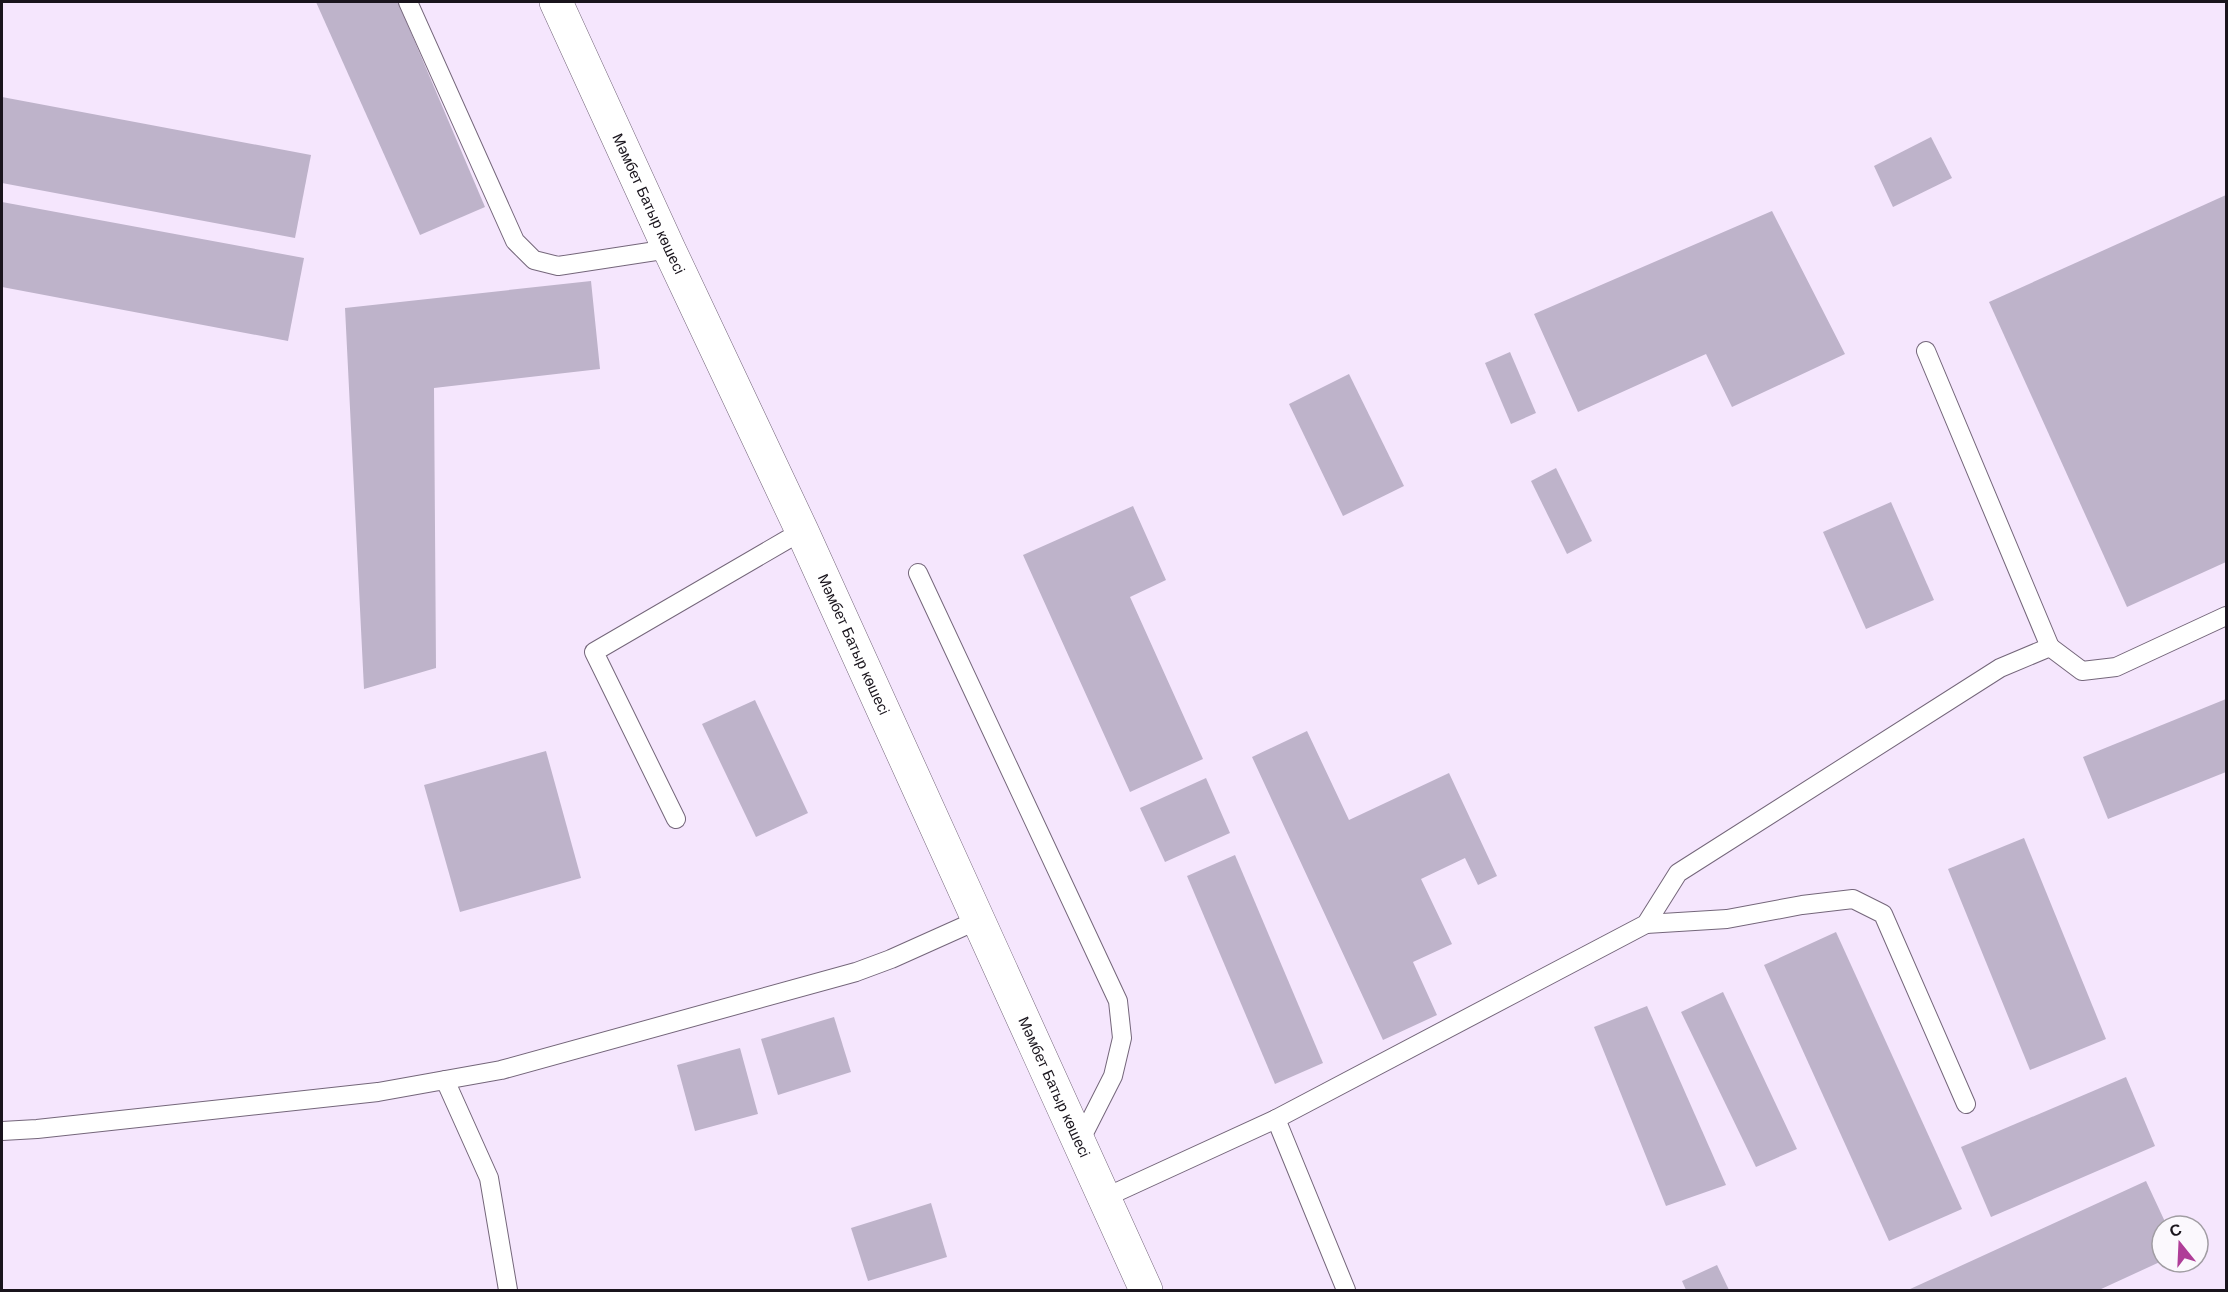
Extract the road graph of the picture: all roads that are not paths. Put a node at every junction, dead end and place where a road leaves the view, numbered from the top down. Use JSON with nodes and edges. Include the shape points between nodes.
{"nodes":[{"id":1,"x":408,"y":2,"type":"edge"},
{"id":2,"x":556,"y":2,"type":"edge"},
{"id":3,"x":669,"y":249,"type":"junction"},
{"id":4,"x":1926,"y":351,"type":"dead end"},
{"id":5,"x":802,"y":531,"type":"junction"},
{"id":6,"x":918,"y":573,"type":"dead end"},
{"id":7,"x":2226,"y":616,"type":"edge"},
{"id":8,"x":2050,"y":647,"type":"junction"},
{"id":9,"x":676,"y":819,"type":"dead end"},
{"id":10,"x":978,"y":920,"type":"junction"},
{"id":11,"x":1646,"y":924,"type":"junction"},
{"id":12,"x":446,"y":1080,"type":"junction"},
{"id":13,"x":1966,"y":1104,"type":"dead end"},
{"id":14,"x":1276,"y":1119,"type":"junction"},
{"id":15,"x":2,"y":1131,"type":"edge"},
{"id":16,"x":1079,"y":1143,"type":"junction"},
{"id":17,"x":1104,"y":1198,"type":"junction"},
{"id":18,"x":508,"y":1290,"type":"edge"},
{"id":19,"x":1146,"y":1290,"type":"edge"},
{"id":20,"x":1346,"y":1290,"type":"edge"}],
"edges":[{"from":1,"to":3,"type":"lane","via":[[515,241],[534,260],[558,266]]},
{"from":2,"to":3,"type":"main road","name":"Мәмбет Батыр көшесі"},
{"from":3,"to":5,"type":"main road","name":"Мәмбет Батыр көшесі"},
{"from":4,"to":8,"type":"lane"},
{"from":5,"to":9,"type":"lane","via":[[594,652]]},
{"from":5,"to":10,"type":"main road","name":"Мәмбет Батыр көшесі"},
{"from":6,"to":16,"type":"lane","via":[[1118,1001],[1122,1038],[1113,1076]]},
{"from":7,"to":8,"type":"lane","via":[[2116,667],[2082,671]]},
{"from":8,"to":11,"type":"lane","via":[[2000,668],[1678,873]]},
{"from":10,"to":12,"type":"lane","via":[[856,972],[501,1070]]},
{"from":10,"to":16,"type":"main road","name":"Мәмбет Батыр көшесі"},
{"from":11,"to":13,"type":"lane","via":[[1727,919],[1853,899],[1882,914]]},
{"from":11,"to":14,"type":"lane"},
{"from":12,"to":15,"type":"lane","via":[[378,1092]]},
{"from":12,"to":18,"type":"lane","via":[[489,1178]]},
{"from":14,"to":17,"type":"lane"},
{"from":14,"to":20,"type":"lane"},
{"from":16,"to":17,"type":"main road","name":"Мәмбет Батыр көшесі"},
{"from":17,"to":19,"type":"main road","name":"Мәмбет Батыр көшесі"}]}
